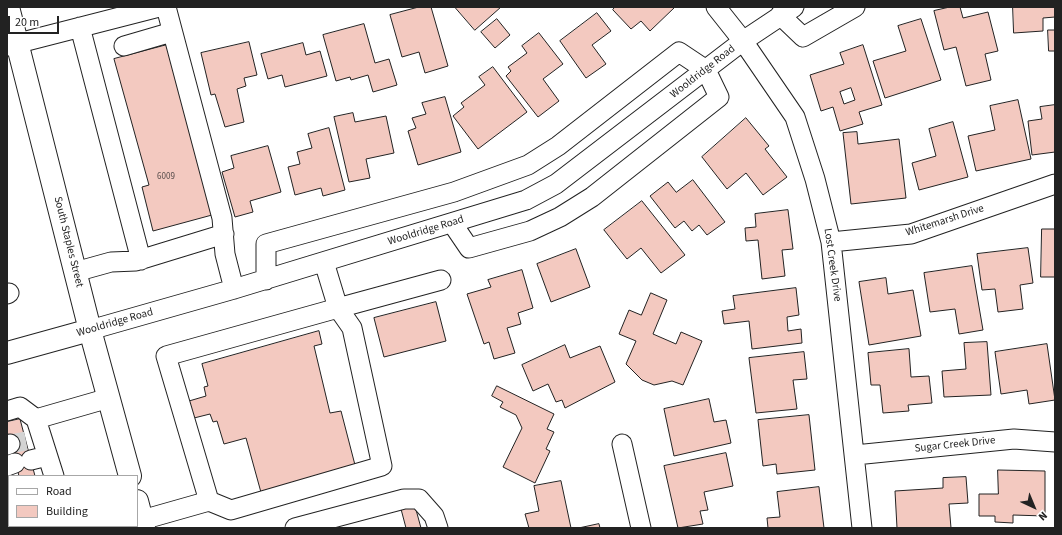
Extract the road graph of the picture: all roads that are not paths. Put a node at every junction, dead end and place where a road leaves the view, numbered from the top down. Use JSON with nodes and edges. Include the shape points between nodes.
{"nodes":[{"id":1,"x":8,"y":7,"type":"edge"},
{"id":2,"x":159,"y":7,"type":"edge"},
{"id":3,"x":166,"y":7,"type":"edge"},
{"id":4,"x":716,"y":7,"type":"edge"},
{"id":5,"x":855,"y":7,"type":"edge"},
{"id":6,"x":787,"y":11,"type":"edge"},
{"id":7,"x":80,"y":27,"type":"junction"},
{"id":8,"x":172,"y":32,"type":"junction"},
{"id":9,"x":743,"y":41,"type":"junction"},
{"id":10,"x":12,"y":45,"type":"edge"},
{"id":11,"x":124,"y":46,"type":"dead end"},
{"id":12,"x":706,"y":70,"type":"junction"},
{"id":13,"x":1055,"y":184,"type":"edge"},
{"id":14,"x":452,"y":224,"type":"junction"},
{"id":15,"x":224,"y":234,"type":"junction"},
{"id":16,"x":831,"y":242,"type":"junction"},
{"id":17,"x":141,"y":260,"type":"junction"},
{"id":18,"x":324,"y":262,"type":"junction"},
{"id":19,"x":75,"y":272,"type":"junction"},
{"id":20,"x":266,"y":280,"type":"junction"},
{"id":21,"x":441,"y":280,"type":"dead end"},
{"id":22,"x":234,"y":289,"type":"junction"},
{"id":23,"x":338,"y":308,"type":"junction"},
{"id":24,"x":90,"y":330,"type":"junction"},
{"id":25,"x":7,"y":353,"type":"edge"},
{"id":26,"x":109,"y":398,"type":"junction"},
{"id":27,"x":7,"y":411,"type":"edge"},
{"id":28,"x":36,"y":419,"type":"junction"},
{"id":29,"x":21,"y":442,"type":"edge"},
{"id":30,"x":1055,"y":442,"type":"edge"},
{"id":31,"x":622,"y":444,"type":"dead end"},
{"id":32,"x":855,"y":455,"type":"junction"},
{"id":33,"x":25,"y":461,"type":"edge"},
{"id":34,"x":52,"y":475,"type":"edge"},
{"id":35,"x":130,"y":475,"type":"edge"},
{"id":36,"x":209,"y":501,"type":"junction"},
{"id":37,"x":141,"y":516,"type":"edge"},
{"id":38,"x":296,"y":528,"type":"edge"},
{"id":39,"x":438,"y":528,"type":"edge"},
{"id":40,"x":641,"y":528,"type":"edge"},
{"id":41,"x":862,"y":528,"type":"edge"}],
"edges":[{"from":1,"to":10,"type":"main road","name":"South Staples Street"},
{"from":2,"to":7,"type":"street"},
{"from":3,"to":8,"type":"street"},
{"from":4,"to":9,"type":"street","name":"Lost Creek Drive"},
{"from":5,"to":6,"type":"street","via":[[803,37]]},
{"from":6,"to":9,"type":"street","name":"Wooldridge Road"},
{"from":7,"to":10,"type":"street"},
{"from":7,"to":17,"type":"street"},
{"from":8,"to":11,"type":"street"},
{"from":8,"to":15,"type":"street","via":[[222,218]]},
{"from":9,"to":12,"type":"street","name":"Wooldridge Road"},
{"from":9,"to":16,"type":"street","name":"Lost Creek Drive","via":[[794,117],[815,179]]},
{"from":10,"to":19,"type":"main road","name":"South Staples Street"},
{"from":12,"to":14,"type":"street","name":"Wooldridge Road","via":[[556,184],[526,200]]},
{"from":12,"to":14,"type":"street","via":[[719,97],[592,197],[560,217],[530,231],[469,248]]},
{"from":12,"to":20,"type":"street","via":[[679,52],[558,146],[528,165],[454,192],[266,244]]},
{"from":13,"to":16,"type":"street","name":"Whitemarsh Drive","via":[[911,234]]},
{"from":14,"to":18,"type":"street","name":"Wooldridge Road"},
{"from":15,"to":17,"type":"street"},
{"from":15,"to":22,"type":"street","via":[[225,254]]},
{"from":16,"to":32,"type":"street","name":"Lost Creek Drive"},
{"from":17,"to":19,"type":"street","via":[[111,262]]},
{"from":18,"to":20,"type":"street","name":"Wooldridge Road"},
{"from":18,"to":23,"type":"street"},
{"from":19,"to":24,"type":"main road","name":"South Staples Street"},
{"from":20,"to":22,"type":"street","name":"Wooldridge Road"},
{"from":21,"to":23,"type":"street"},
{"from":22,"to":24,"type":"street","name":"Wooldridge Road"},
{"from":23,"to":36,"type":"street","via":[[166,356]]},
{"from":23,"to":36,"type":"street","via":[[352,328],[382,466],[231,510]]},
{"from":24,"to":25,"type":"main road","name":"Wooldridge Road"},
{"from":24,"to":26,"type":"main road","name":"South Staples Street"},
{"from":26,"to":28,"type":"street"},
{"from":26,"to":35,"type":"main road","name":"South Staples Street"},
{"from":27,"to":28,"type":"street","via":[[20,407]]},
{"from":28,"to":29,"type":"street"},
{"from":29,"to":33,"type":"street"},
{"from":30,"to":32,"type":"street","name":"Sugar Creek Drive","via":[[1014,439]]},
{"from":31,"to":40,"type":"street"},
{"from":32,"to":41,"type":"street","name":"Lost Creek Drive"},
{"from":33,"to":34,"type":"street"},
{"from":36,"to":37,"type":"street"},
{"from":38,"to":39,"type":"street","via":[[404,499],[419,499],[434,516]]}]}
